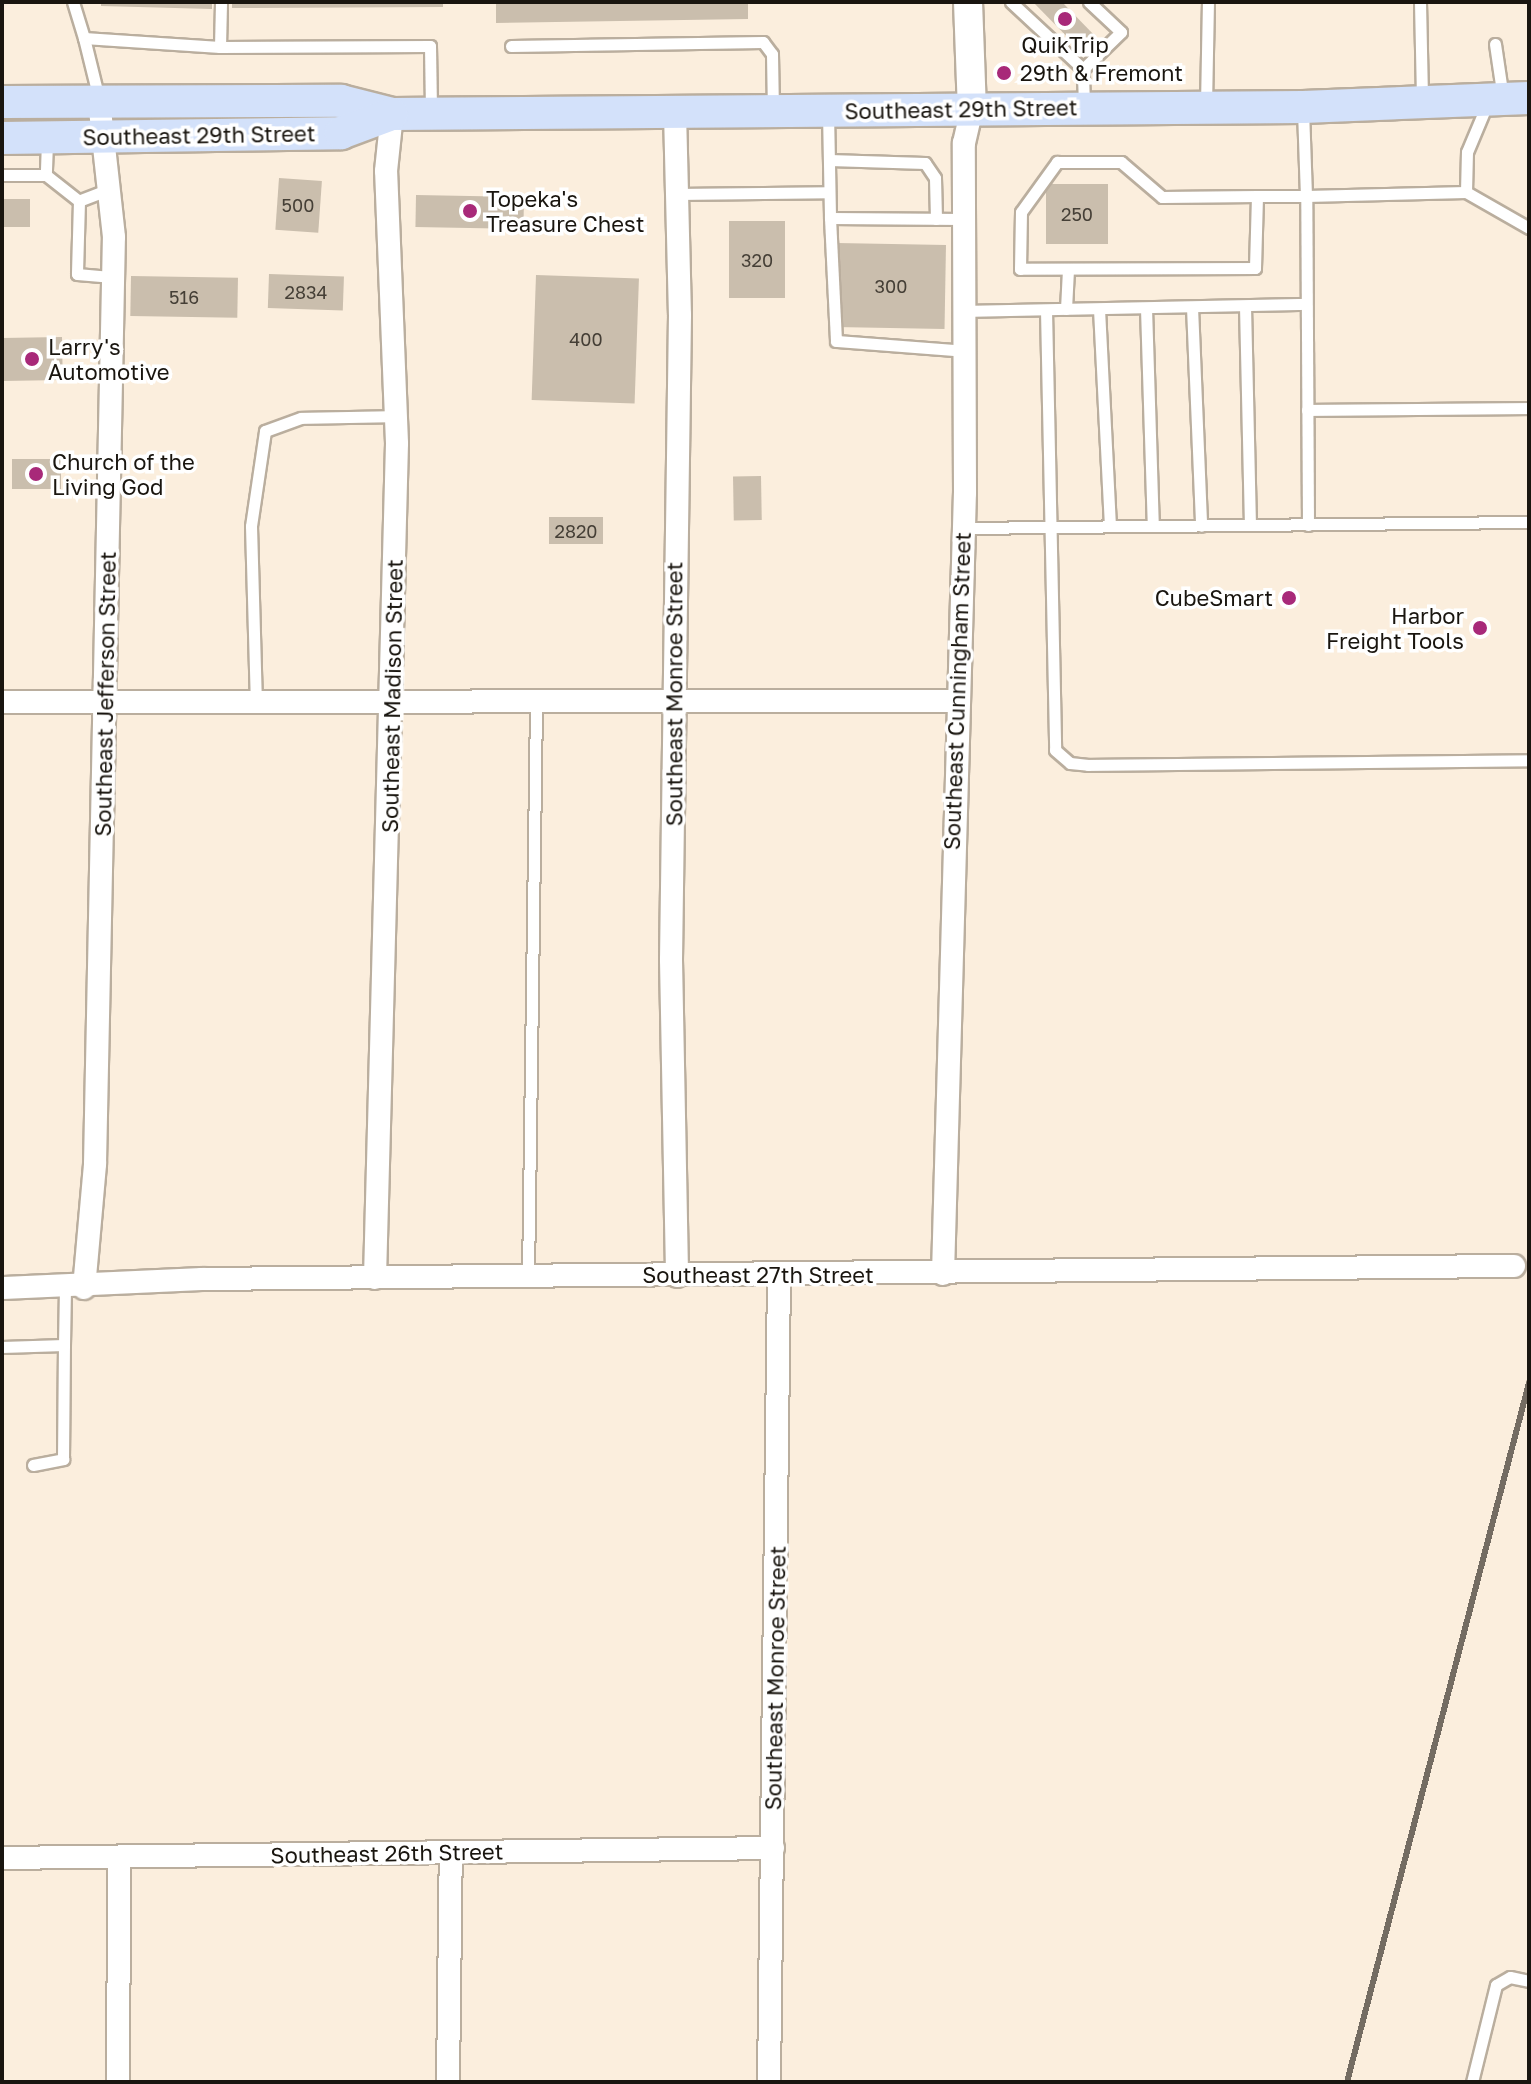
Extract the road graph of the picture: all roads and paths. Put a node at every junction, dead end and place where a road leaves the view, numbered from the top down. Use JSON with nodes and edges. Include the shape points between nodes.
{"nodes":[{"id":1,"x":73,"y":2,"type":"edge"},
{"id":2,"x":221,"y":2,"type":"edge"},
{"id":3,"x":968,"y":2,"type":"edge"},
{"id":4,"x":1011,"y":2,"type":"edge"},
{"id":5,"x":1089,"y":2,"type":"edge"},
{"id":6,"x":1208,"y":2,"type":"edge"},
{"id":7,"x":1420,"y":2,"type":"edge"},
{"id":8,"x":84,"y":38,"type":"junction"},
{"id":9,"x":1495,"y":44,"type":"dead end"},
{"id":10,"x":511,"y":46,"type":"dead end"},
{"id":11,"x":220,"y":47,"type":"junction"},
{"id":12,"x":1083,"y":69,"type":"junction"},
{"id":13,"x":1507,"y":99,"type":"edge"},
{"id":14,"x":99,"y":101,"type":"junction"},
{"id":15,"x":2,"y":102,"type":"edge"},
{"id":16,"x":1422,"y":105,"type":"junction"},
{"id":17,"x":1206,"y":107,"type":"junction"},
{"id":18,"x":1303,"y":107,"type":"junction"},
{"id":19,"x":1084,"y":108,"type":"junction"},
{"id":20,"x":972,"y":109,"type":"junction"},
{"id":21,"x":773,"y":111,"type":"junction"},
{"id":22,"x":828,"y":111,"type":"junction"},
{"id":23,"x":675,"y":112,"type":"junction"},
{"id":24,"x":431,"y":113,"type":"junction"},
{"id":25,"x":392,"y":114,"type":"junction"},
{"id":26,"x":47,"y":137,"type":"junction"},
{"id":27,"x":99,"y":137,"type":"junction"},
{"id":28,"x":2,"y":138,"type":"edge"},
{"id":29,"x":829,"y":160,"type":"junction"},
{"id":30,"x":2,"y":175,"type":"edge"},
{"id":31,"x":46,"y":175,"type":"junction"},
{"id":32,"x":107,"y":190,"type":"junction"},
{"id":33,"x":829,"y":192,"type":"junction"},
{"id":34,"x":1466,"y":192,"type":"junction"},
{"id":35,"x":675,"y":194,"type":"junction"},
{"id":36,"x":1257,"y":196,"type":"junction"},
{"id":37,"x":1306,"y":196,"type":"junction"},
{"id":38,"x":79,"y":201,"type":"junction"},
{"id":39,"x":830,"y":218,"type":"junction"},
{"id":40,"x":936,"y":219,"type":"junction"},
{"id":41,"x":963,"y":219,"type":"junction"},
{"id":42,"x":1529,"y":228,"type":"edge"},
{"id":43,"x":1068,"y":269,"type":"junction"},
{"id":44,"x":113,"y":277,"type":"junction"},
{"id":45,"x":1305,"y":304,"type":"junction"},
{"id":46,"x":1245,"y":306,"type":"junction"},
{"id":47,"x":1192,"y":307,"type":"junction"},
{"id":48,"x":1146,"y":308,"type":"junction"},
{"id":49,"x":1066,"y":309,"type":"junction"},
{"id":50,"x":1099,"y":309,"type":"junction"},
{"id":51,"x":1046,"y":310,"type":"junction"},
{"id":52,"x":967,"y":311,"type":"junction"},
{"id":53,"x":966,"y":351,"type":"junction"},
{"id":54,"x":1529,"y":408,"type":"edge"},
{"id":55,"x":1307,"y":410,"type":"junction"},
{"id":56,"x":396,"y":416,"type":"junction"},
{"id":57,"x":1529,"y":522,"type":"edge"},
{"id":58,"x":1250,"y":525,"type":"junction"},
{"id":59,"x":1308,"y":525,"type":"junction"},
{"id":60,"x":1110,"y":526,"type":"junction"},
{"id":61,"x":1153,"y":526,"type":"junction"},
{"id":62,"x":1201,"y":526,"type":"junction"},
{"id":63,"x":1048,"y":527,"type":"junction"},
{"id":64,"x":963,"y":528,"type":"junction"},
{"id":65,"x":954,"y":701,"type":"junction"},
{"id":66,"x":2,"y":702,"type":"edge"},
{"id":67,"x":104,"y":704,"type":"junction"},
{"id":68,"x":256,"y":705,"type":"junction"},
{"id":69,"x":675,"y":705,"type":"junction"},
{"id":70,"x":392,"y":706,"type":"junction"},
{"id":71,"x":536,"y":706,"type":"junction"},
{"id":72,"x":1529,"y":760,"type":"edge"},
{"id":73,"x":1514,"y":1266,"type":"dead end"},
{"id":74,"x":779,"y":1274,"type":"junction"},
{"id":75,"x":943,"y":1274,"type":"junction"},
{"id":76,"x":677,"y":1276,"type":"junction"},
{"id":77,"x":528,"y":1277,"type":"junction"},
{"id":78,"x":375,"y":1278,"type":"junction"},
{"id":79,"x":2,"y":1288,"type":"edge"},
{"id":80,"x":74,"y":1288,"type":"junction"},
{"id":81,"x":64,"y":1345,"type":"junction"},
{"id":82,"x":2,"y":1347,"type":"edge"},
{"id":83,"x":33,"y":1465,"type":"dead end"},
{"id":84,"x":773,"y":1848,"type":"junction"},
{"id":85,"x":451,"y":1852,"type":"junction"},
{"id":86,"x":119,"y":1857,"type":"junction"},
{"id":87,"x":2,"y":1858,"type":"edge"},
{"id":88,"x":1529,"y":1981,"type":"edge"},
{"id":89,"x":118,"y":2082,"type":"edge"},
{"id":90,"x":448,"y":2082,"type":"edge"},
{"id":91,"x":769,"y":2082,"type":"edge"},
{"id":92,"x":1472,"y":2082,"type":"edge"}],
"edges":[{"from":1,"to":8,"type":"lane"},
{"from":2,"to":11,"type":"lane"},
{"from":3,"to":20,"type":"street"},
{"from":4,"to":12,"type":"lane"},
{"from":5,"to":12,"type":"lane","via":[[1121,32]]},
{"from":6,"to":17,"type":"lane"},
{"from":7,"to":16,"type":"lane"},
{"from":8,"to":11,"type":"lane"},
{"from":8,"to":14,"type":"lane"},
{"from":9,"to":13,"type":"lane"},
{"from":10,"to":21,"type":"lane","via":[[763,42],[772,54]]},
{"from":11,"to":24,"type":"lane","via":[[430,46]]},
{"from":12,"to":19,"type":"lane"},
{"from":13,"to":16,"type":"main road","name":"Southeast 29th Street"},
{"from":13,"to":34,"type":"lane","via":[[1467,152]]},
{"from":14,"to":15,"type":"main road","name":"Southeast 29th Street"},
{"from":14,"to":25,"type":"main road","name":"Southeast 29th Street","via":[[341,101]]},
{"from":14,"to":27,"type":"street","name":"Southeast Jefferson Street"},
{"from":16,"to":18,"type":"main road","name":"Southeast 29th Street"},
{"from":17,"to":18,"type":"main road","name":"Southeast 29th Street"},
{"from":17,"to":19,"type":"main road","name":"Southeast 29th Street"},
{"from":18,"to":37,"type":"lane"},
{"from":19,"to":20,"type":"main road","name":"Southeast 29th Street"},
{"from":20,"to":22,"type":"main road","name":"Southeast 29th Street"},
{"from":20,"to":41,"type":"street","name":"Southeast Cunningham Street"},
{"from":21,"to":22,"type":"main road","name":"Southeast 29th Street"},
{"from":21,"to":23,"type":"main road","name":"Southeast 29th Street"},
{"from":22,"to":29,"type":"lane"},
{"from":23,"to":24,"type":"main road","name":"Southeast 29th Street"},
{"from":23,"to":35,"type":"street","name":"Southeast Monroe Street"},
{"from":24,"to":25,"type":"main road","name":"Southeast 29th Street"},
{"from":25,"to":27,"type":"main road","name":"Southeast 29th Street","via":[[341,133]]},
{"from":25,"to":56,"type":"street","name":"Southeast Madison Street","via":[[386,171]]},
{"from":26,"to":27,"type":"main road","name":"Southeast 29th Street"},
{"from":26,"to":28,"type":"main road","name":"Southeast 29th Street"},
{"from":26,"to":31,"type":"lane"},
{"from":27,"to":32,"type":"street","name":"Southeast Jefferson Street"},
{"from":29,"to":33,"type":"lane"},
{"from":29,"to":40,"type":"lane","via":[[925,163],[935,178]]},
{"from":30,"to":31,"type":"lane"},
{"from":31,"to":38,"type":"lane"},
{"from":32,"to":38,"type":"lane"},
{"from":32,"to":44,"type":"street","name":"Southeast Jefferson Street"},
{"from":33,"to":35,"type":"lane"},
{"from":33,"to":39,"type":"lane"},
{"from":34,"to":37,"type":"lane"},
{"from":34,"to":42,"type":"lane"},
{"from":35,"to":69,"type":"street","name":"Southeast Monroe Street"},
{"from":36,"to":37,"type":"lane"},
{"from":36,"to":43,"type":"lane","via":[[1255,268]]},
{"from":36,"to":43,"type":"lane","via":[[1162,197],[1121,162],[1057,162],[1021,212],[1020,269]]},
{"from":37,"to":45,"type":"lane"},
{"from":38,"to":44,"type":"lane","via":[[77,274]]},
{"from":39,"to":40,"type":"lane"},
{"from":39,"to":53,"type":"lane","via":[[836,341]]},
{"from":40,"to":41,"type":"lane"},
{"from":41,"to":52,"type":"street","name":"Southeast Cunningham Street"},
{"from":43,"to":49,"type":"lane"},
{"from":44,"to":67,"type":"street","name":"Southeast Jefferson Street"},
{"from":45,"to":46,"type":"lane"},
{"from":45,"to":55,"type":"lane"},
{"from":46,"to":47,"type":"lane"},
{"from":46,"to":58,"type":"lane"},
{"from":47,"to":48,"type":"lane"},
{"from":47,"to":62,"type":"lane"},
{"from":48,"to":50,"type":"lane"},
{"from":48,"to":61,"type":"lane"},
{"from":49,"to":50,"type":"lane"},
{"from":49,"to":51,"type":"lane"},
{"from":50,"to":60,"type":"lane"},
{"from":51,"to":52,"type":"lane"},
{"from":51,"to":63,"type":"lane"},
{"from":52,"to":53,"type":"street","name":"Southeast Cunningham Street"},
{"from":53,"to":64,"type":"street","name":"Southeast Cunningham Street"},
{"from":54,"to":55,"type":"lane"},
{"from":55,"to":59,"type":"lane"},
{"from":56,"to":68,"type":"lane","via":[[301,418],[265,431],[251,526]]},
{"from":56,"to":70,"type":"street","name":"Southeast Madison Street"},
{"from":57,"to":59,"type":"lane"},
{"from":58,"to":59,"type":"lane"},
{"from":58,"to":62,"type":"lane"},
{"from":60,"to":61,"type":"lane"},
{"from":60,"to":63,"type":"lane"},
{"from":61,"to":62,"type":"lane"},
{"from":63,"to":64,"type":"lane"},
{"from":63,"to":72,"type":"lane","via":[[1055,750],[1070,763]]},
{"from":64,"to":65,"type":"street","name":"Southeast Cunningham Street"},
{"from":65,"to":69,"type":"street"},
{"from":65,"to":75,"type":"street","name":"Southeast Cunningham Street"},
{"from":66,"to":67,"type":"street"},
{"from":67,"to":68,"type":"street"},
{"from":67,"to":80,"type":"street","name":"Southeast Jefferson Street","via":[[95,1164]]},
{"from":68,"to":70,"type":"street"},
{"from":69,"to":71,"type":"street"},
{"from":69,"to":76,"type":"street","name":"Southeast Monroe Street"},
{"from":70,"to":71,"type":"street"},
{"from":70,"to":78,"type":"street","name":"Southeast Madison Street"},
{"from":71,"to":77,"type":"lane"},
{"from":73,"to":75,"type":"street","name":"Southeast 27th Street"},
{"from":74,"to":75,"type":"street","name":"Southeast 27th Street"},
{"from":74,"to":76,"type":"street","name":"Southeast 27th Street"},
{"from":74,"to":84,"type":"street","name":"Southeast Monroe Street"},
{"from":76,"to":77,"type":"street","name":"Southeast 27th Street"},
{"from":77,"to":78,"type":"street","name":"Southeast 27th Street"},
{"from":78,"to":80,"type":"street","name":"Southeast 27th Street"},
{"from":79,"to":80,"type":"street","name":"Southeast 27th Street"},
{"from":80,"to":81,"type":"lane"},
{"from":81,"to":82,"type":"lane"},
{"from":81,"to":83,"type":"lane","via":[[63,1459]]},
{"from":84,"to":85,"type":"street","name":"Southeast 26th Street"},
{"from":84,"to":91,"type":"street","name":"Southeast Monroe Street"},
{"from":85,"to":86,"type":"street","name":"Southeast 26th Street"},
{"from":85,"to":90,"type":"street"},
{"from":86,"to":87,"type":"street","name":"Southeast 26th Street"},
{"from":86,"to":89,"type":"street"},
{"from":88,"to":92,"type":"lane","via":[[1510,1977],[1496,1985]]}]}
